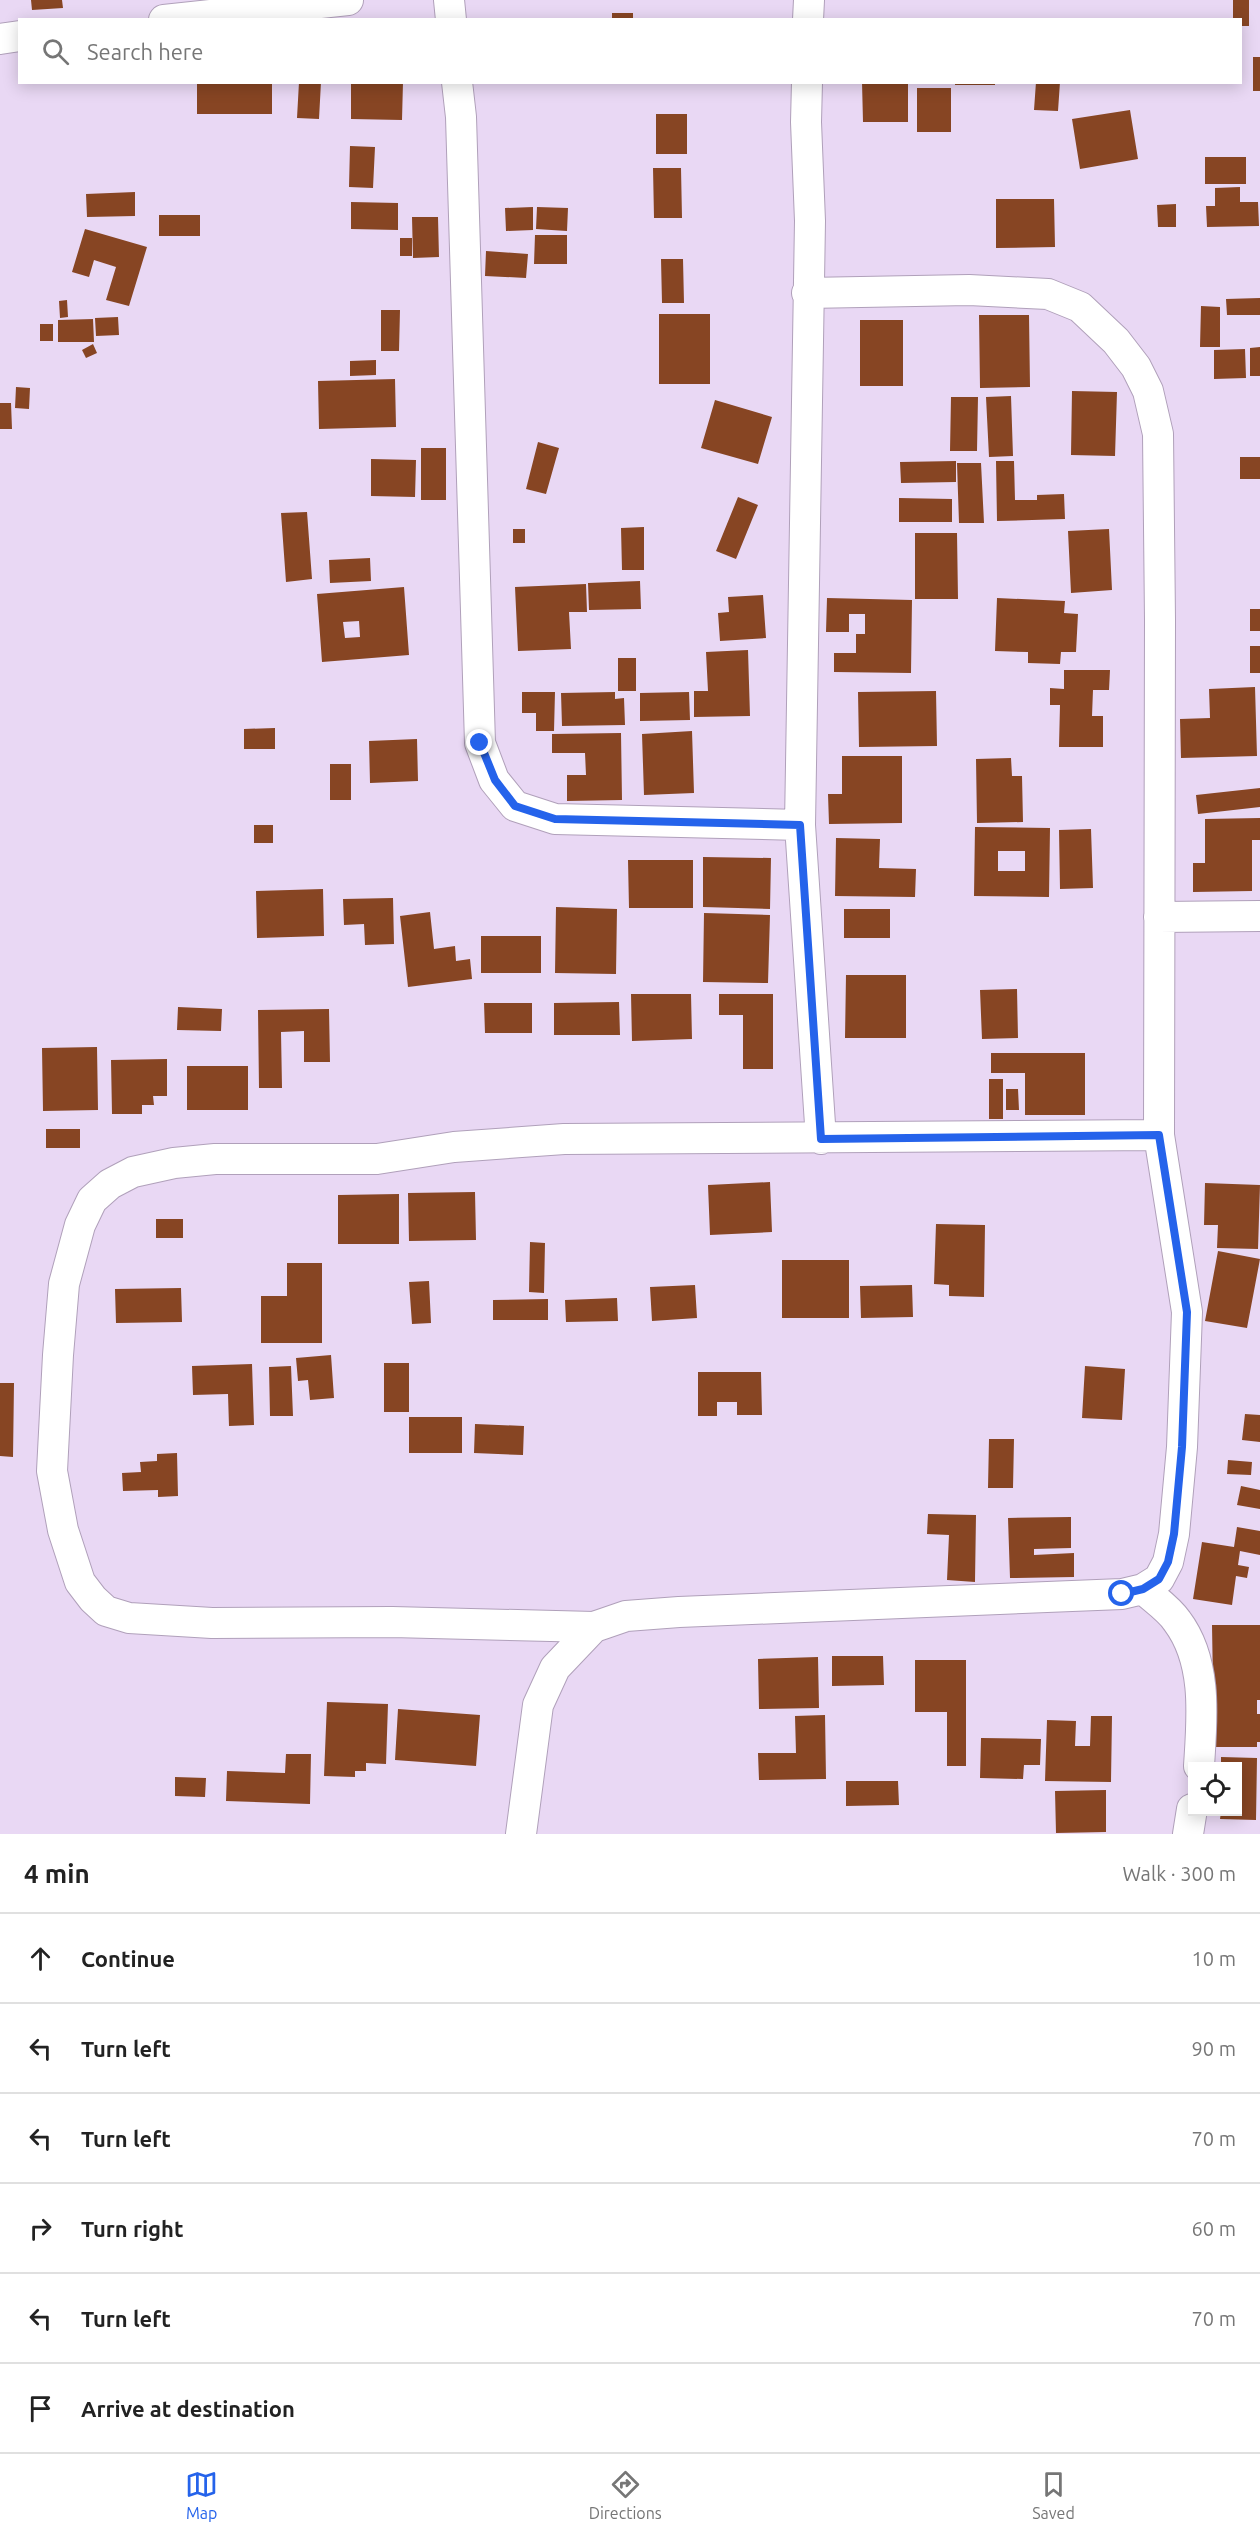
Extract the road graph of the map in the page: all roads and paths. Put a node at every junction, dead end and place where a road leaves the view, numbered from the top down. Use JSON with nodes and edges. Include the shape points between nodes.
{"nodes":[{"id":1,"x":348,"y":0,"type":"edge"},
{"id":2,"x":449,"y":0,"type":"edge"},
{"id":3,"x":809,"y":0,"type":"edge"},
{"id":4,"x":199,"y":8,"type":"edge"},
{"id":5,"x":170,"y":18,"type":"edge"},
{"id":6,"x":451,"y":18,"type":"edge"},
{"id":7,"x":808,"y":18,"type":"edge"},
{"id":8,"x":18,"y":36,"type":"edge"},
{"id":9,"x":0,"y":39,"type":"edge"},
{"id":10,"x":458,"y":84,"type":"edge"},
{"id":11,"x":807,"y":84,"type":"edge"},
{"id":12,"x":807,"y":293,"type":"junction"},
{"id":13,"x":800,"y":825,"type":"junction"},
{"id":14,"x":1260,"y":916,"type":"edge"},
{"id":15,"x":1159,"y":917,"type":"junction"},
{"id":16,"x":1159,"y":1135,"type":"junction"},
{"id":17,"x":821,"y":1139,"type":"junction"},
{"id":18,"x":1143,"y":1589,"type":"junction"},
{"id":19,"x":594,"y":1627,"type":"junction"},
{"id":20,"x":1199,"y":1762,"type":"edge"},
{"id":21,"x":1191,"y":1816,"type":"edge"},
{"id":22,"x":521,"y":1834,"type":"edge"},
{"id":23,"x":1188,"y":1834,"type":"edge"}],
"edges":[{"from":1,"to":4,"type":"street"},
{"from":2,"to":6,"type":"street"},
{"from":3,"to":7,"type":"street"},
{"from":4,"to":5,"type":"street"},
{"from":8,"to":9,"type":"street"},
{"from":10,"to":13,"type":"street","via":[[480,743],[495,780],[515,806],[555,819]]},
{"from":11,"to":12,"type":"street","via":[[810,221]]},
{"from":12,"to":13,"type":"street"},
{"from":12,"to":15,"type":"street","via":[[969,290],[1048,294],[1080,307],[1116,341],[1136,367],[1148,391],[1158,434]]},
{"from":13,"to":17,"type":"street"},
{"from":14,"to":15,"type":"street"},
{"from":15,"to":16,"type":"street"},
{"from":16,"to":17,"type":"street"},
{"from":16,"to":18,"type":"street","via":[[1187,1312],[1174,1534],[1168,1562],[1159,1579]]},
{"from":17,"to":19,"type":"street","via":[[564,1139],[454,1147],[377,1159],[215,1159],[174,1163],[133,1172],[110,1184],[92,1200],[80,1225],[64,1284],[52,1471],[63,1530],[81,1582],[106,1611],[129,1618],[212,1623]]},
{"from":18,"to":19,"type":"street","via":[[1122,1594],[679,1612],[626,1616]]},
{"from":18,"to":20,"type":"street","via":[[1177,1621],[1194,1653],[1203,1705]]},
{"from":19,"to":22,"type":"street","via":[[555,1668],[538,1705]]},
{"from":21,"to":23,"type":"street"}]}
